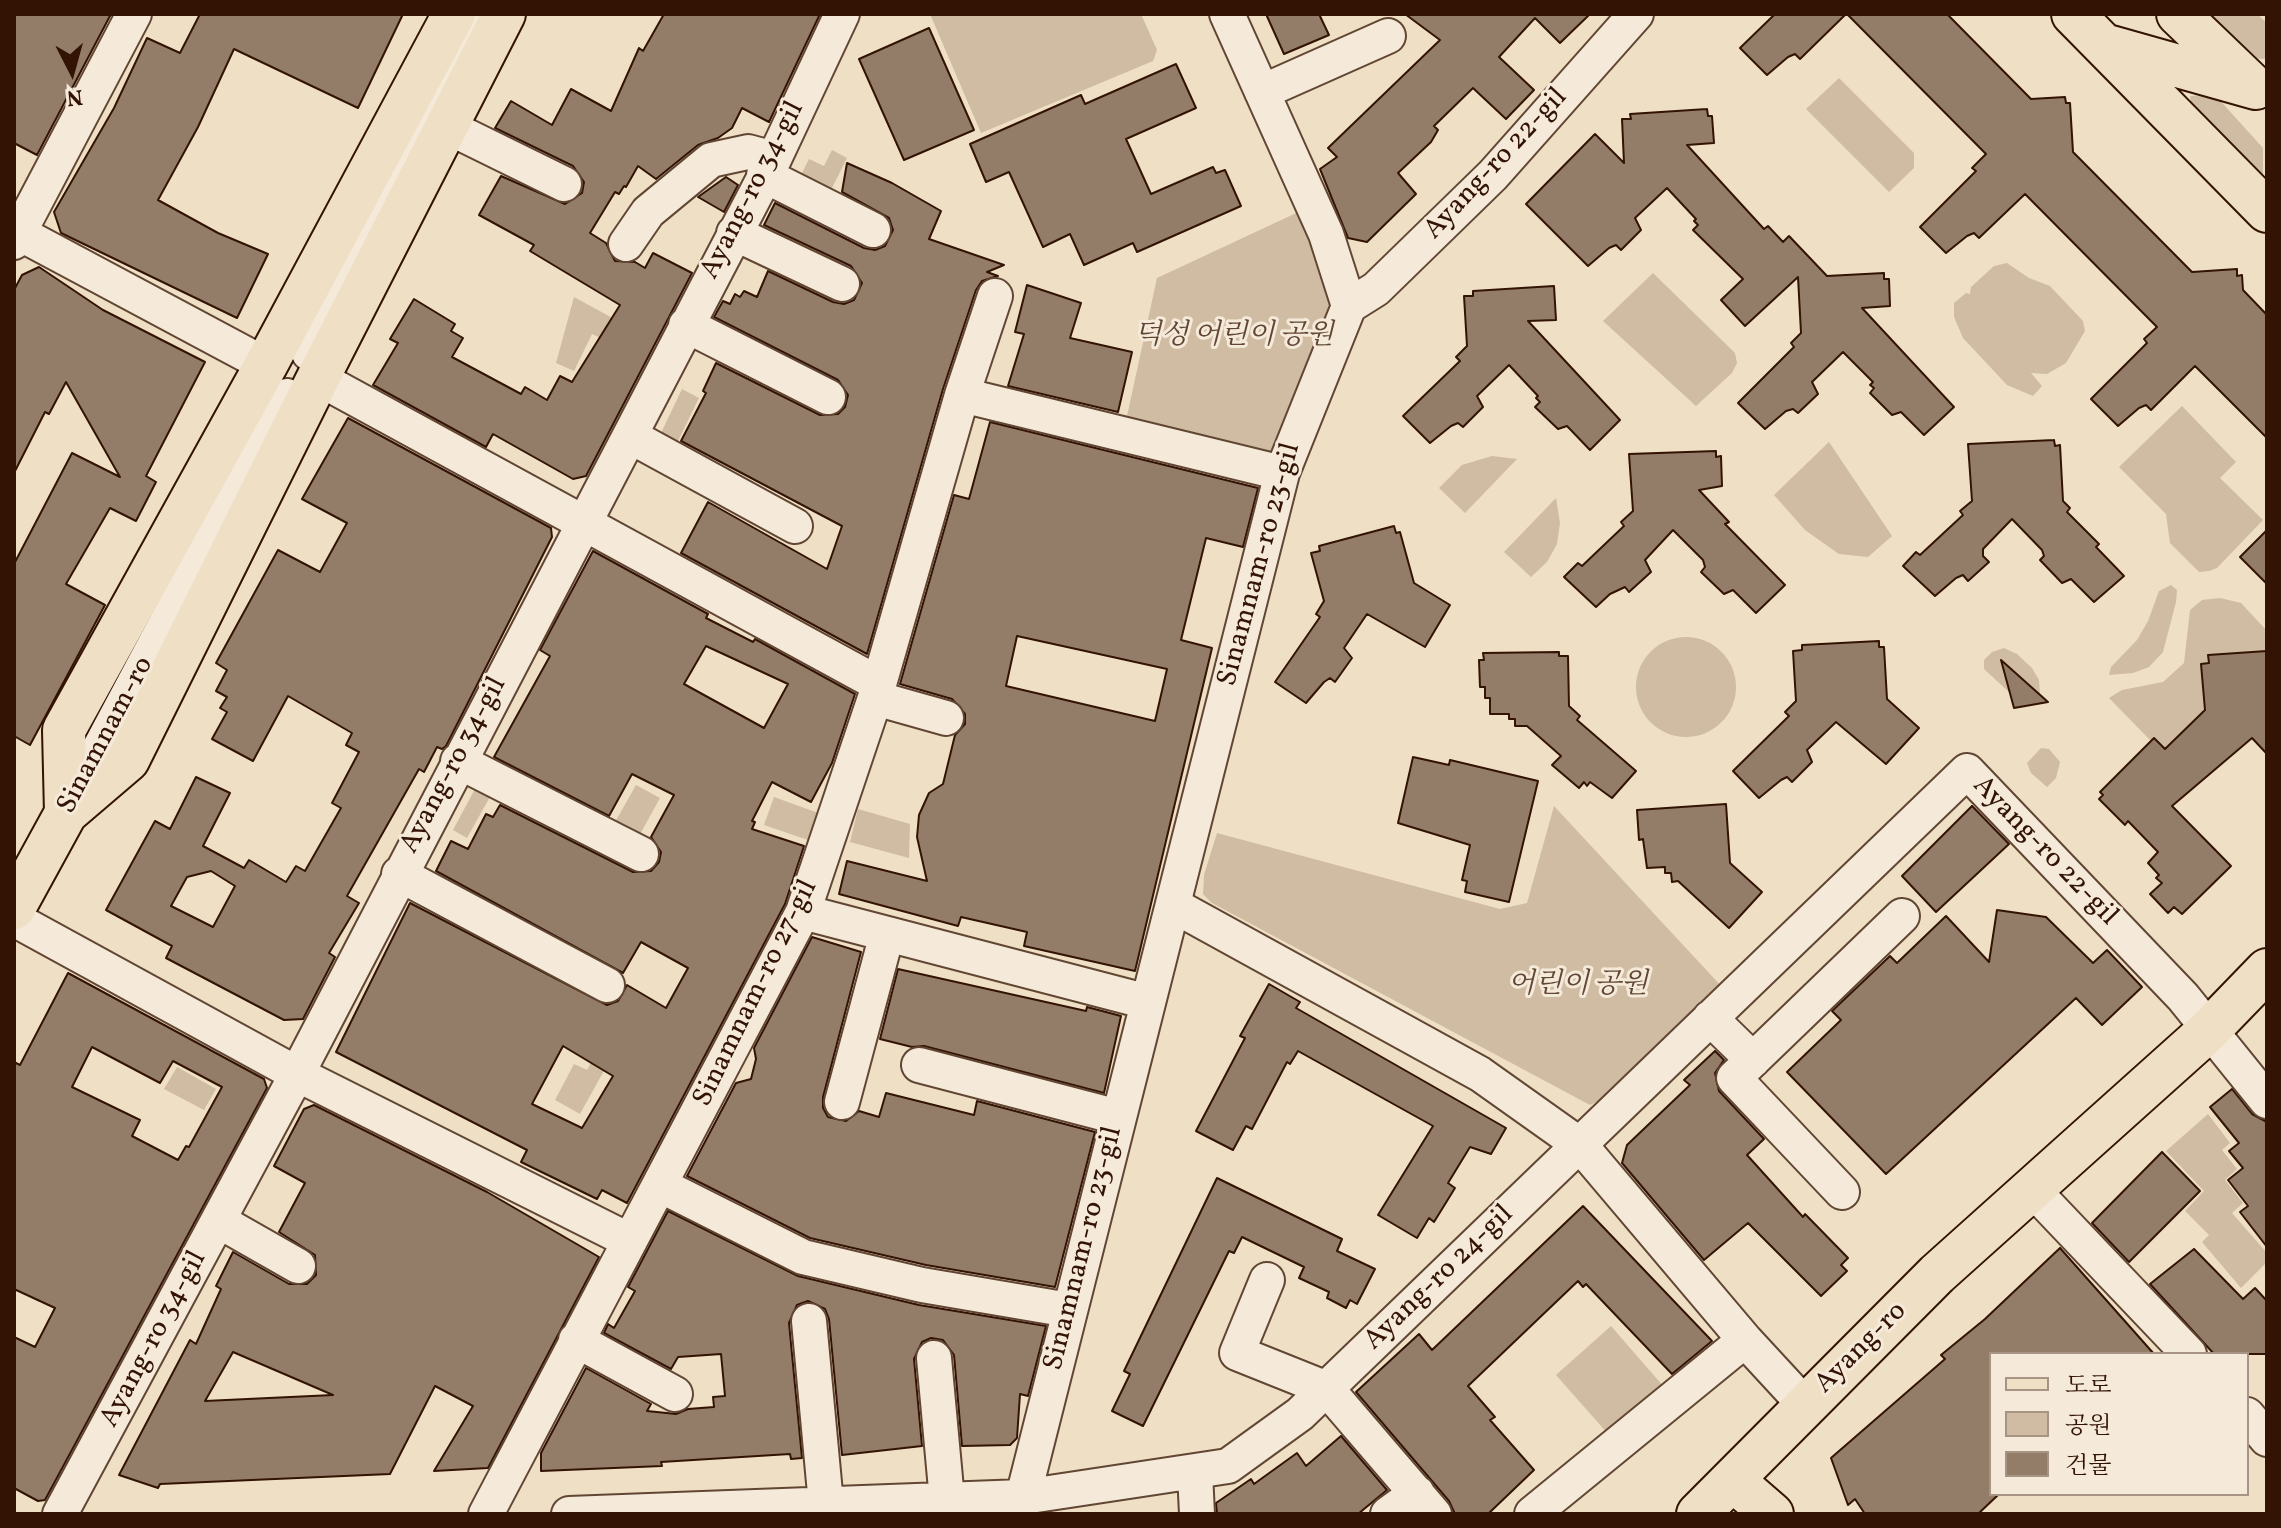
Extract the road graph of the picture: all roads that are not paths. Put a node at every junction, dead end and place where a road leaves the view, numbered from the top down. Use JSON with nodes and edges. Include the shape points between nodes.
{"nodes":[{"id":1,"x":134,"y":14,"type":"edge"},
{"id":2,"x":454,"y":14,"type":"edge"},
{"id":3,"x":477,"y":14,"type":"edge"},
{"id":4,"x":504,"y":14,"type":"edge"},
{"id":5,"x":842,"y":14,"type":"edge"},
{"id":6,"x":1227,"y":14,"type":"edge"},
{"id":7,"x":2073,"y":14,"type":"edge"},
{"id":8,"x":2178,"y":14,"type":"edge"},
{"id":9,"x":1634,"y":15,"type":"edge"},
{"id":10,"x":1388,"y":36,"type":"dead end"},
{"id":11,"x":2104,"y":45,"type":"junction"},
{"id":12,"x":1262,"y":92,"type":"junction"},
{"id":13,"x":2262,"y":94,"type":"edge"},
{"id":14,"x":446,"y":126,"type":"junction"},
{"id":15,"x":769,"y":167,"type":"junction"},
{"id":16,"x":564,"y":184,"type":"dead end"},
{"id":17,"x":2267,"y":211,"type":"edge"},
{"id":18,"x":873,"y":230,"type":"dead end"},
{"id":19,"x":734,"y":233,"type":"junction"},
{"id":20,"x":16,"y":238,"type":"edge"},
{"id":21,"x":626,"y":244,"type":"dead end"},
{"id":22,"x":842,"y":284,"type":"dead end"},
{"id":23,"x":995,"y":296,"type":"dead end"},
{"id":24,"x":1349,"y":306,"type":"junction"},
{"id":25,"x":686,"y":325,"type":"junction"},
{"id":26,"x":266,"y":365,"type":"junction"},
{"id":27,"x":318,"y":378,"type":"junction"},
{"id":28,"x":962,"y":395,"type":"junction"},
{"id":29,"x":828,"y":397,"type":"dead end"},
{"id":30,"x":630,"y":436,"type":"junction"},
{"id":31,"x":1282,"y":473,"type":"junction"},
{"id":32,"x":584,"y":521,"type":"junction"},
{"id":33,"x":795,"y":526,"type":"dead end"},
{"id":34,"x":877,"y":691,"type":"junction"},
{"id":35,"x":946,"y":718,"type":"dead end"},
{"id":36,"x":458,"y":761,"type":"junction"},
{"id":37,"x":66,"y":813,"type":"junction"},
{"id":38,"x":641,"y":854,"type":"dead end"},
{"id":39,"x":399,"y":874,"type":"junction"},
{"id":40,"x":1173,"y":905,"type":"junction"},
{"id":41,"x":14,"y":908,"type":"edge"},
{"id":42,"x":803,"y":912,"type":"junction"},
{"id":43,"x":1902,"y":916,"type":"dead end"},
{"id":44,"x":14,"y":919,"type":"edge"},
{"id":45,"x":1804,"y":927,"type":"joint"},
{"id":46,"x":887,"y":934,"type":"junction"},
{"id":47,"x":2267,"y":970,"type":"edge"},
{"id":48,"x":607,"y":985,"type":"dead end"},
{"id":49,"x":1148,"y":1002,"type":"junction"},
{"id":50,"x":1710,"y":1018,"type":"junction"},
{"id":51,"x":2208,"y":1031,"type":"junction"},
{"id":52,"x":1753,"y":1060,"type":"junction"},
{"id":53,"x":919,"y":1065,"type":"dead end"},
{"id":54,"x":297,"y":1074,"type":"junction"},
{"id":55,"x":2267,"y":1101,"type":"edge"},
{"id":56,"x":842,"y":1102,"type":"dead end"},
{"id":57,"x":1118,"y":1117,"type":"junction"},
{"id":58,"x":1580,"y":1145,"type":"junction"},
{"id":59,"x":660,"y":1185,"type":"junction"},
{"id":60,"x":2031,"y":1188,"type":"junction"},
{"id":61,"x":1842,"y":1192,"type":"dead end"},
{"id":62,"x":219,"y":1221,"type":"junction"},
{"id":63,"x":630,"y":1241,"type":"junction"},
{"id":64,"x":298,"y":1266,"type":"dead end"},
{"id":65,"x":1267,"y":1280,"type":"dead end"},
{"id":66,"x":1069,"y":1310,"type":"junction"},
{"id":67,"x":809,"y":1321,"type":"dead end"},
{"id":68,"x":576,"y":1340,"type":"junction"},
{"id":69,"x":1745,"y":1340,"type":"junction"},
{"id":70,"x":2187,"y":1352,"type":"edge"},
{"id":71,"x":934,"y":1358,"type":"dead end"},
{"id":72,"x":1327,"y":1389,"type":"junction"},
{"id":73,"x":675,"y":1394,"type":"dead end"},
{"id":74,"x":1805,"y":1405,"type":"junction"},
{"id":75,"x":2249,"y":1417,"type":"edge"},
{"id":76,"x":2267,"y":1439,"type":"edge"},
{"id":77,"x":1195,"y":1473,"type":"junction"},
{"id":78,"x":1734,"y":1481,"type":"junction"},
{"id":79,"x":1023,"y":1497,"type":"junction"},
{"id":80,"x":1426,"y":1503,"type":"edge"},
{"id":81,"x":826,"y":1504,"type":"junction"},
{"id":82,"x":929,"y":1505,"type":"edge"},
{"id":83,"x":60,"y":1514,"type":"edge"},
{"id":84,"x":486,"y":1514,"type":"edge"},
{"id":85,"x":569,"y":1514,"type":"edge"},
{"id":86,"x":1197,"y":1514,"type":"edge"},
{"id":87,"x":1388,"y":1514,"type":"edge"},
{"id":88,"x":1532,"y":1514,"type":"edge"},
{"id":89,"x":1698,"y":1514,"type":"edge"},
{"id":90,"x":1772,"y":1514,"type":"edge"}],
"edges":[{"from":1,"to":20,"type":"street"},
{"from":2,"to":26,"type":"main road"},
{"from":3,"to":37,"type":"street","name":"Sinamnam-ro","via":[[301,369]]},
{"from":4,"to":14,"type":"main road"},
{"from":5,"to":15,"type":"street","name":"Ayang-ro 34-gil"},
{"from":6,"to":12,"type":"street"},
{"from":7,"to":11,"type":"main road"},
{"from":8,"to":13,"type":"main road"},
{"from":9,"to":24,"type":"street","name":"Ayang-ro 22-gil","via":[[1493,175],[1376,289]]},
{"from":10,"to":12,"type":"street"},
{"from":11,"to":13,"type":"main road"},
{"from":11,"to":17,"type":"main road"},
{"from":12,"to":24,"type":"street","via":[[1326,234]]},
{"from":14,"to":16,"type":"street"},
{"from":14,"to":27,"type":"main road"},
{"from":15,"to":18,"type":"street"},
{"from":15,"to":19,"type":"street","name":"Ayang-ro 34-gil"},
{"from":15,"to":21,"type":"street","via":[[748,152],[711,160],[648,212]]},
{"from":19,"to":22,"type":"street"},
{"from":19,"to":25,"type":"street","name":"Ayang-ro 34-gil"},
{"from":20,"to":26,"type":"street"},
{"from":23,"to":28,"type":"street","name":"Sinamnam-ro 27-gil"},
{"from":24,"to":31,"type":"street","name":"Sinamnam-ro 23-gil"},
{"from":25,"to":29,"type":"street"},
{"from":25,"to":30,"type":"street","name":"Ayang-ro 34-gil"},
{"from":26,"to":37,"type":"main road","via":[[64,730]]},
{"from":27,"to":32,"type":"street"},
{"from":27,"to":37,"type":"main road","via":[[128,760]]},
{"from":28,"to":31,"type":"street"},
{"from":28,"to":34,"type":"street","name":"Sinamnam-ro 27-gil"},
{"from":30,"to":32,"type":"street","name":"Ayang-ro 34-gil"},
{"from":30,"to":33,"type":"street"},
{"from":31,"to":40,"type":"street","name":"Sinamnam-ro 23-gil"},
{"from":32,"to":34,"type":"street"},
{"from":32,"to":36,"type":"street","name":"Ayang-ro 34-gil"},
{"from":34,"to":35,"type":"street"},
{"from":34,"to":42,"type":"street","name":"Sinamnam-ro 27-gil"},
{"from":36,"to":38,"type":"street"},
{"from":36,"to":39,"type":"street","name":"Ayang-ro 34-gil"},
{"from":37,"to":41,"type":"main road","name":"Sinamnam-ro"},
{"from":39,"to":48,"type":"street"},
{"from":39,"to":54,"type":"street","name":"Ayang-ro 34-gil"},
{"from":40,"to":49,"type":"street","name":"Sinamnam-ro 23-gil"},
{"from":40,"to":58,"type":"street","via":[[1480,1074]]},
{"from":42,"to":46,"type":"street"},
{"from":42,"to":59,"type":"street","name":"Sinamnam-ro 27-gil"},
{"from":43,"to":52,"type":"street"},
{"from":44,"to":54,"type":"street"},
{"from":45,"to":50,"type":"street","name":"Ayang-ro 24-gil"},
{"from":45,"to":51,"type":"street","name":"Ayang-ro 22-gil","via":[[1967,771],[2183,997]]},
{"from":46,"to":49,"type":"street"},
{"from":46,"to":56,"type":"street"},
{"from":47,"to":51,"type":"main road","name":"Ayang-ro"},
{"from":49,"to":57,"type":"street","name":"Sinamnam-ro 23-gil"},
{"from":50,"to":52,"type":"street"},
{"from":50,"to":58,"type":"street","name":"Ayang-ro 24-gil"},
{"from":51,"to":55,"type":"street"},
{"from":51,"to":60,"type":"main road","name":"Ayang-ro"},
{"from":52,"to":61,"type":"street","via":[[1734,1078]]},
{"from":53,"to":57,"type":"street"},
{"from":54,"to":62,"type":"street","name":"Ayang-ro 34-gil"},
{"from":54,"to":63,"type":"street"},
{"from":57,"to":66,"type":"street","name":"Sinamnam-ro 23-gil"},
{"from":58,"to":69,"type":"street"},
{"from":58,"to":72,"type":"street","name":"Ayang-ro 24-gil"},
{"from":59,"to":63,"type":"street","name":"Sinamnam-ro 27-gil"},
{"from":59,"to":66,"type":"street","via":[[803,1257],[922,1285]]},
{"from":60,"to":70,"type":"street"},
{"from":60,"to":74,"type":"main road","name":"Ayang-ro"},
{"from":62,"to":64,"type":"street"},
{"from":62,"to":83,"type":"street","name":"Ayang-ro 34-gil"},
{"from":63,"to":68,"type":"street","name":"Sinamnam-ro 27-gil"},
{"from":65,"to":72,"type":"street","via":[[1237,1353]]},
{"from":66,"to":79,"type":"street","name":"Sinamnam-ro 23-gil"},
{"from":67,"to":81,"type":"street"},
{"from":68,"to":73,"type":"street"},
{"from":68,"to":84,"type":"street","name":"Sinamnam-ro 27-gil"},
{"from":69,"to":74,"type":"street"},
{"from":69,"to":88,"type":"street"},
{"from":71,"to":82,"type":"street"},
{"from":72,"to":77,"type":"street","name":"Ayang-ro 24-gil","via":[[1228,1466]]},
{"from":72,"to":80,"type":"street"},
{"from":74,"to":78,"type":"main road","name":"Ayang-ro"},
{"from":75,"to":76,"type":"street"},
{"from":77,"to":79,"type":"street"},
{"from":77,"to":86,"type":"street"},
{"from":78,"to":89,"type":"main road","name":"Ayang-ro"},
{"from":78,"to":90,"type":"main road"},
{"from":79,"to":82,"type":"street"},
{"from":80,"to":87,"type":"street"},
{"from":81,"to":82,"type":"street"},
{"from":81,"to":85,"type":"street"}]}
